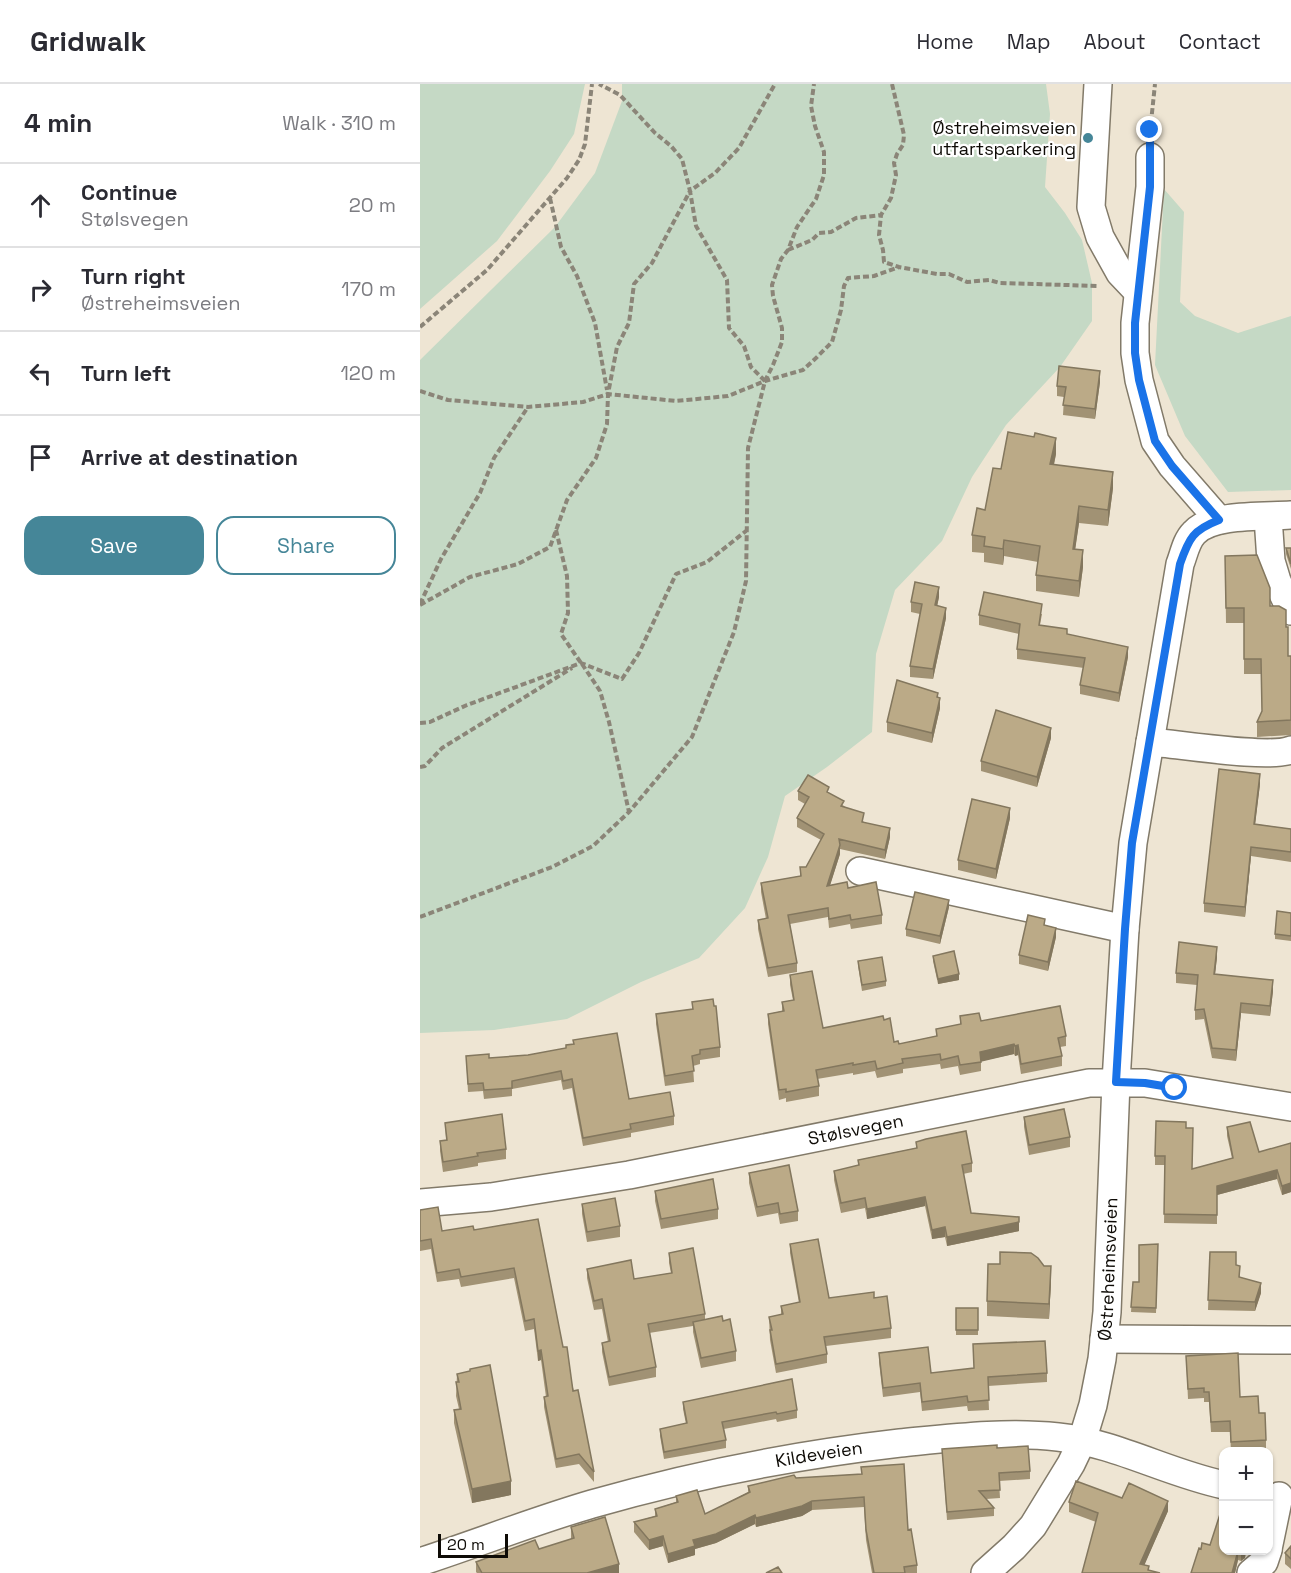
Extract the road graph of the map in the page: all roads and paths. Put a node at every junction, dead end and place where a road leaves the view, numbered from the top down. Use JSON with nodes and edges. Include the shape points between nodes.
{"nodes":[{"id":1,"x":592,"y":84,"type":"edge"},
{"id":2,"x":599,"y":84,"type":"edge"},
{"id":3,"x":775,"y":84,"type":"edge"},
{"id":4,"x":814,"y":84,"type":"edge"},
{"id":5,"x":892,"y":84,"type":"edge"},
{"id":6,"x":1098,"y":84,"type":"edge"},
{"id":7,"x":1155,"y":84,"type":"edge"},
{"id":8,"x":1150,"y":157,"type":"joint"},
{"id":9,"x":690,"y":191,"type":"junction"},
{"id":10,"x":550,"y":198,"type":"junction"},
{"id":11,"x":880,"y":215,"type":"junction"},
{"id":12,"x":788,"y":250,"type":"junction"},
{"id":13,"x":899,"y":267,"type":"junction"},
{"id":14,"x":1131,"y":286,"type":"junction"},
{"id":15,"x":420,"y":327,"type":"edge"},
{"id":16,"x":765,"y":381,"type":"junction"},
{"id":17,"x":420,"y":391,"type":"edge"},
{"id":18,"x":608,"y":394,"type":"junction"},
{"id":19,"x":528,"y":407,"type":"junction"},
{"id":20,"x":1279,"y":516,"type":"edge"},
{"id":21,"x":1219,"y":520,"type":"junction"},
{"id":22,"x":556,"y":529,"type":"junction"},
{"id":23,"x":746,"y":531,"type":"junction"},
{"id":24,"x":420,"y":605,"type":"edge"},
{"id":25,"x":1291,"y":611,"type":"edge"},
{"id":26,"x":581,"y":663,"type":"junction"},
{"id":27,"x":420,"y":723,"type":"edge"},
{"id":28,"x":1150,"y":742,"type":"junction"},
{"id":29,"x":1291,"y":750,"type":"edge"},
{"id":30,"x":420,"y":767,"type":"edge"},
{"id":31,"x":629,"y":812,"type":"junction"},
{"id":32,"x":860,"y":871,"type":"dead end"},
{"id":33,"x":420,"y":917,"type":"edge"},
{"id":34,"x":1125,"y":929,"type":"junction"},
{"id":35,"x":1116,"y":1082,"type":"junction"},
{"id":36,"x":1291,"y":1107,"type":"edge"},
{"id":37,"x":420,"y":1203,"type":"edge"},
{"id":38,"x":1104,"y":1339,"type":"junction"},
{"id":39,"x":1291,"y":1340,"type":"edge"},
{"id":40,"x":1082,"y":1441,"type":"junction"},
{"id":41,"x":1219,"y":1484,"type":"edge"},
{"id":42,"x":1280,"y":1496,"type":"edge"},
{"id":43,"x":1273,"y":1528,"type":"edge"},
{"id":44,"x":1266,"y":1555,"type":"edge"},
{"id":45,"x":426,"y":1565,"type":"edge"},
{"id":46,"x":985,"y":1573,"type":"edge"},
{"id":47,"x":1251,"y":1573,"type":"edge"}],
"edges":[{"from":1,"to":10,"type":"path","via":[[585,144],[579,160]]},
{"from":2,"to":9,"type":"path","via":[[620,95],[671,146],[682,159]]},
{"from":3,"to":9,"type":"path","via":[[739,148]]},
{"from":4,"to":12,"type":"path","via":[[811,106],[824,152],[824,175],[816,199],[797,227]]},
{"from":5,"to":11,"type":"path","via":[[904,135],[894,163],[896,175],[891,198]]},
{"from":6,"to":14,"type":"street","via":[[1091,207],[1100,237]]},
{"from":7,"to":8,"type":"path"},
{"from":8,"to":14,"type":"street","via":[[1150,187]]},
{"from":9,"to":16,"type":"path","via":[[696,225],[727,280],[729,328],[744,346],[751,367]]},
{"from":9,"to":18,"type":"path","via":[[652,263],[634,284],[629,323],[617,347]]},
{"from":10,"to":15,"type":"path","via":[[487,270]]},
{"from":10,"to":18,"type":"path","via":[[561,247],[595,323]]},
{"from":11,"to":12,"type":"path","via":[[856,218]]},
{"from":11,"to":13,"type":"path","via":[[884,262]]},
{"from":12,"to":16,"type":"path","via":[[772,285],[782,342]]},
{"from":13,"to":14,"type":"path","via":[[949,274],[967,282]]},
{"from":13,"to":16,"type":"path","via":[[874,276],[848,278],[832,342],[803,370]]},
{"from":14,"to":21,"type":"street","via":[[1135,353],[1155,441]]},
{"from":16,"to":18,"type":"path","via":[[728,396],[676,401]]},
{"from":16,"to":23,"type":"path","via":[[748,448]]},
{"from":17,"to":19,"type":"path","via":[[448,400]]},
{"from":18,"to":19,"type":"path","via":[[583,402]]},
{"from":18,"to":22,"type":"path","via":[[607,424],[596,458],[567,500]]},
{"from":19,"to":24,"type":"path","via":[[494,459]]},
{"from":20,"to":21,"type":"street","name":"Østreheimsveien"},
{"from":20,"to":25,"type":"street","via":[[1271,561]]},
{"from":21,"to":28,"type":"street","name":"Østreheimsveien","via":[[1193,534],[1180,564]]},
{"from":22,"to":24,"type":"path","via":[[550,547],[518,564],[470,577]]},
{"from":22,"to":26,"type":"path","via":[[567,576],[568,613],[561,634]]},
{"from":23,"to":26,"type":"path","via":[[708,562],[676,574],[639,653],[622,679]]},
{"from":23,"to":31,"type":"path","via":[[746,581],[734,632],[692,737]]},
{"from":26,"to":27,"type":"path"},
{"from":26,"to":30,"type":"path","via":[[442,748]]},
{"from":26,"to":31,"type":"path","via":[[600,692]]},
{"from":28,"to":29,"type":"street","via":[[1261,753]]},
{"from":28,"to":34,"type":"street","name":"Østreheimsveien","via":[[1132,843]]},
{"from":31,"to":33,"type":"path","via":[[593,846],[552,867]]},
{"from":32,"to":34,"type":"street"},
{"from":34,"to":35,"type":"street","name":"Østreheimsveien"},
{"from":35,"to":36,"type":"street","name":"Stølsvegen","via":[[1145,1083]]},
{"from":35,"to":37,"type":"street","name":"Stølsvegen","via":[[1062,1088],[551,1188]]},
{"from":35,"to":38,"type":"street","name":"Østreheimsveien"},
{"from":38,"to":39,"type":"street"},
{"from":38,"to":40,"type":"street","name":"Østreheimsveien","via":[[1093,1405]]},
{"from":40,"to":41,"type":"street","name":"Kildeveien"},
{"from":40,"to":45,"type":"street","name":"Kildeveien","via":[[1033,1435],[956,1438],[768,1462],[592,1504],[539,1520]]},
{"from":40,"to":46,"type":"street","name":"Østreheimsveien","via":[[1033,1526]]},
{"from":42,"to":43,"type":"street"},
{"from":44,"to":47,"type":"street"}]}
